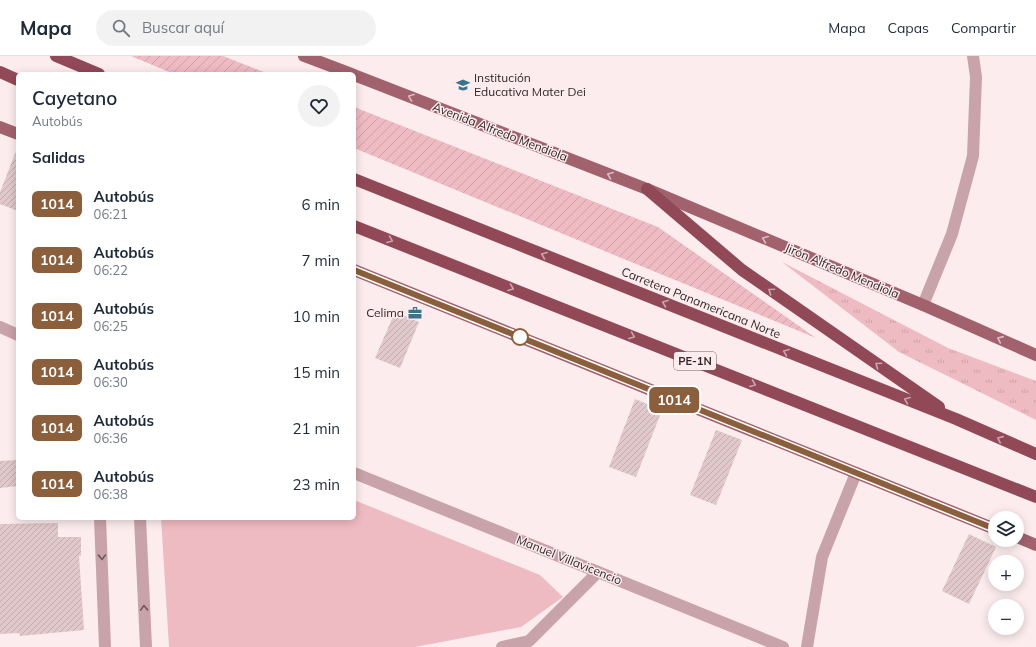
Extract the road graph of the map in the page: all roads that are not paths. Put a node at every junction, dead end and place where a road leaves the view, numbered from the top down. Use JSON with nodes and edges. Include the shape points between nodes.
{"nodes":[{"id":1,"x":56,"y":56,"type":"edge"},
{"id":2,"x":304,"y":56,"type":"edge"},
{"id":3,"x":973,"y":56,"type":"edge"},
{"id":4,"x":320,"y":59,"type":"edge"},
{"id":5,"x":0,"y":72,"type":"edge"},
{"id":6,"x":94,"y":72,"type":"edge"},
{"id":7,"x":349,"y":72,"type":"edge"},
{"id":8,"x":356,"y":75,"type":"edge"},
{"id":9,"x":16,"y":79,"type":"edge"},
{"id":10,"x":0,"y":126,"type":"edge"},
{"id":11,"x":16,"y":133,"type":"edge"},
{"id":12,"x":356,"y":180,"type":"edge"},
{"id":13,"x":647,"y":189,"type":"junction"},
{"id":14,"x":356,"y":227,"type":"edge"},
{"id":15,"x":356,"y":271,"type":"edge"},
{"id":16,"x":924,"y":305,"type":"junction"},
{"id":17,"x":0,"y":327,"type":"edge"},
{"id":18,"x":16,"y":334,"type":"edge"},
{"id":19,"x":1036,"y":355,"type":"edge"},
{"id":20,"x":956,"y":419,"type":"junction"},
{"id":21,"x":1036,"y":454,"type":"edge"},
{"id":22,"x":856,"y":473,"type":"junction"},
{"id":23,"x":356,"y":474,"type":"edge"},
{"id":24,"x":1036,"y":497,"type":"edge"},
{"id":25,"x":100,"y":520,"type":"edge"},
{"id":26,"x":140,"y":520,"type":"edge"},
{"id":27,"x":988,"y":525,"type":"edge"},
{"id":28,"x":1024,"y":540,"type":"edge"},
{"id":29,"x":1036,"y":545,"type":"edge"},
{"id":30,"x":598,"y":572,"type":"junction"},
{"id":31,"x":106,"y":647,"type":"edge"},
{"id":32,"x":146,"y":647,"type":"edge"},
{"id":33,"x":502,"y":647,"type":"edge"},
{"id":34,"x":783,"y":647,"type":"edge"},
{"id":35,"x":807,"y":647,"type":"edge"}],
"edges":[{"from":1,"to":6,"type":"highway"},
{"from":2,"to":4,"type":"main road","name":"Avenida Alfredo Mendiola"},
{"from":3,"to":16,"type":"street","via":[[976,77],[973,156],[952,234]]},
{"from":4,"to":7,"type":"main road","name":"Avenida Alfredo Mendiola"},
{"from":5,"to":9,"type":"highway"},
{"from":13,"to":8,"type":"main road","name":"Avenida Alfredo Mendiola","one_way":true},
{"from":10,"to":11,"type":"main road"},
{"from":20,"to":12,"type":"highway","name":"Carretera Panamericana Norte","one_way":true},
{"from":16,"to":13,"type":"main road","name":"Jirón Alfredo Mendiola","one_way":true},
{"from":20,"to":13,"type":"highway","one_way":true,"via":[[742,270]]},
{"from":14,"to":24,"type":"highway","number":"PE-1N","one_way":true},
{"from":15,"to":22,"type":"main road"},
{"from":19,"to":16,"type":"main road","name":"Jirón Alfredo Mendiola","one_way":true},
{"from":17,"to":18,"type":"street"},
{"from":21,"to":20,"type":"highway","name":"Carretera Panamericana Norte","one_way":true},
{"from":22,"to":27,"type":"main road"},
{"from":22,"to":35,"type":"street","via":[[822,557]]},
{"from":23,"to":30,"type":"street","name":"Manuel Villavicencio"},
{"from":25,"to":31,"type":"street","one_way":true},
{"from":32,"to":26,"type":"street","one_way":true},
{"from":28,"to":29,"type":"main road"},
{"from":30,"to":33,"type":"street","via":[[529,641]]},
{"from":30,"to":34,"type":"street","name":"Manuel Villavicencio"}]}
